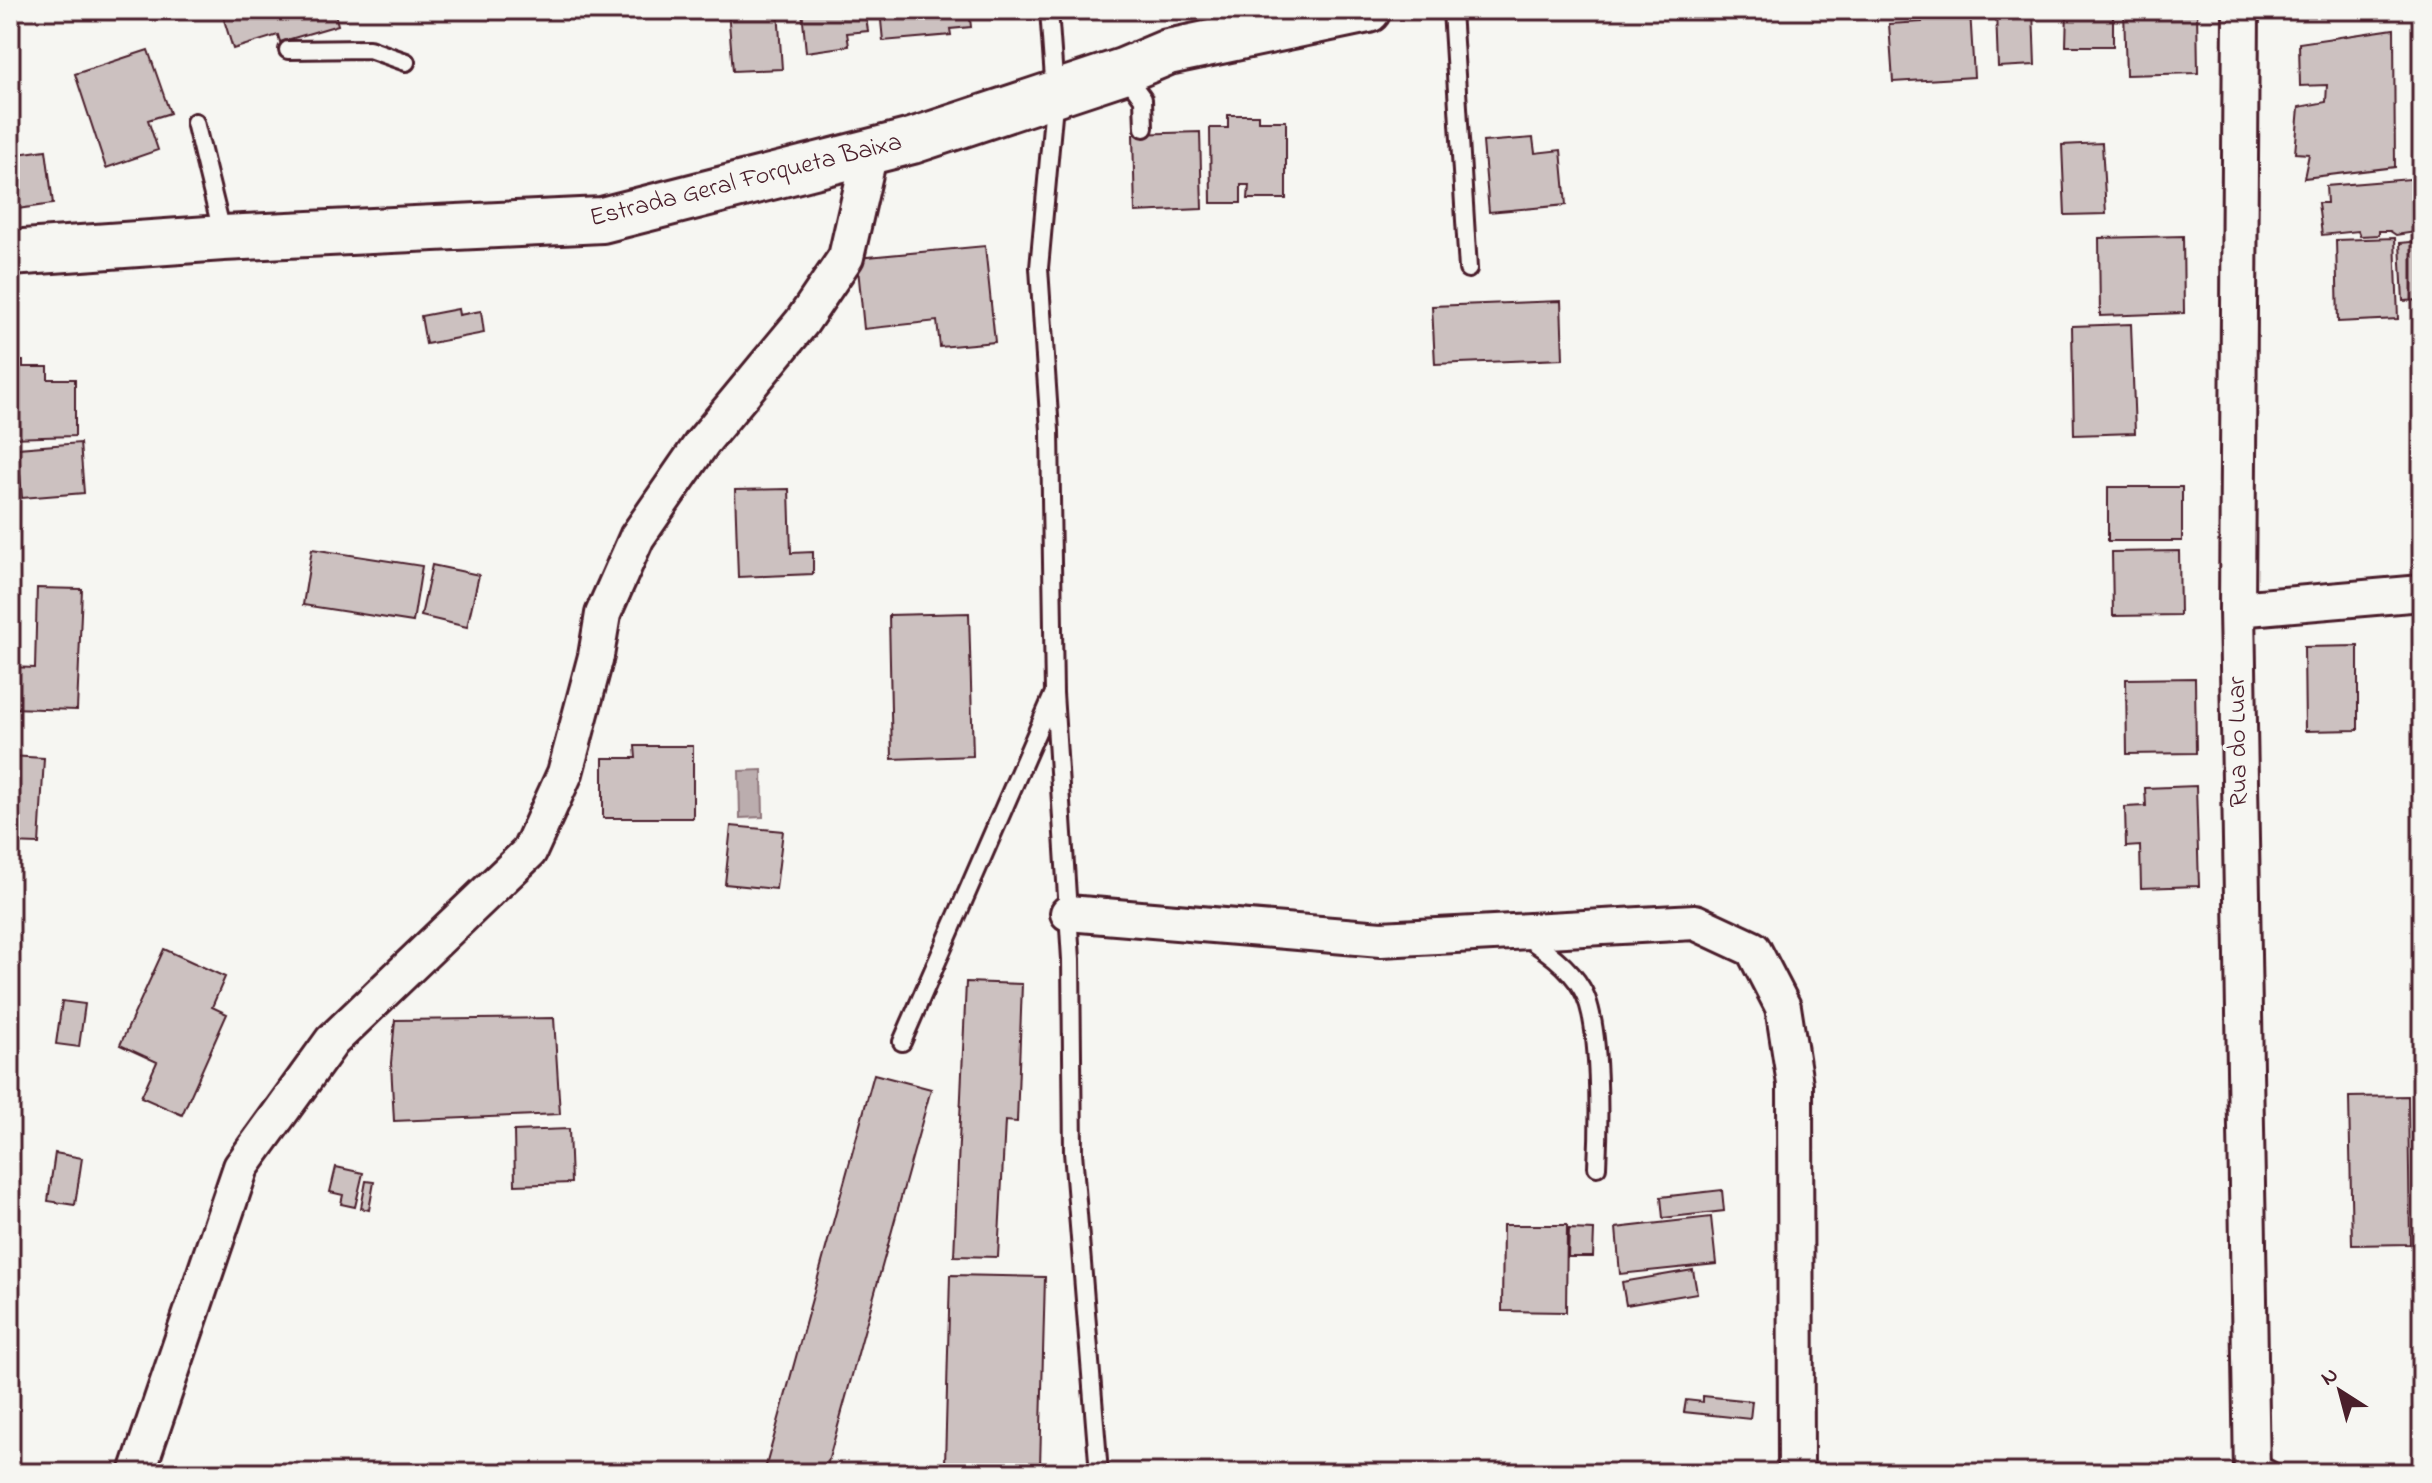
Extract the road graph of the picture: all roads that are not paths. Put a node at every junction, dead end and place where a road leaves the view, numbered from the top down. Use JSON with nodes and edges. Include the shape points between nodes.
{"nodes":[{"id":1,"x":1049,"y":10,"type":"edge"},
{"id":2,"x":1368,"y":10,"type":"edge"},
{"id":3,"x":1452,"y":10,"type":"edge"},
{"id":4,"x":2241,"y":10,"type":"edge"},
{"id":5,"x":288,"y":50,"type":"dead end"},
{"id":6,"x":406,"y":62,"type":"dead end"},
{"id":7,"x":1123,"y":71,"type":"junction"},
{"id":8,"x":1055,"y":93,"type":"junction"},
{"id":9,"x":195,"y":122,"type":"dead end"},
{"id":10,"x":1144,"y":128,"type":"dead end"},
{"id":11,"x":870,"y":152,"type":"junction"},
{"id":12,"x":223,"y":238,"type":"junction"},
{"id":13,"x":10,"y":253,"type":"edge"},
{"id":14,"x":1468,"y":269,"type":"dead end"},
{"id":15,"x":2422,"y":593,"type":"edge"},
{"id":16,"x":2237,"y":609,"type":"junction"},
{"id":17,"x":1054,"y":693,"type":"junction"},
{"id":18,"x":1068,"y":913,"type":"junction"},
{"id":19,"x":1518,"y":932,"type":"junction"},
{"id":20,"x":902,"y":1042,"type":"dead end"},
{"id":21,"x":1597,"y":1167,"type":"dead end"},
{"id":22,"x":2260,"y":1469,"type":"edge"},
{"id":23,"x":137,"y":1473,"type":"edge"},
{"id":24,"x":1099,"y":1473,"type":"edge"},
{"id":25,"x":1796,"y":1473,"type":"edge"}],
"edges":[{"from":1,"to":8,"type":"lane"},
{"from":2,"to":7,"type":"street","name":"Estrada Geral Forqueta Baixa","via":[[1168,52]]},
{"from":3,"to":14,"type":"lane"},
{"from":4,"to":16,"type":"street","name":"Rua do Luar"},
{"from":5,"to":6,"type":"lane","via":[[369,49]]},
{"from":7,"to":8,"type":"street","name":"Estrada Geral Forqueta Baixa"},
{"from":7,"to":10,"type":"lane","via":[[1143,99]]},
{"from":8,"to":11,"type":"street","name":"Estrada Geral Forqueta Baixa"},
{"from":8,"to":17,"type":"lane","via":[[1039,268],[1050,431]]},
{"from":9,"to":12,"type":"lane"},
{"from":11,"to":12,"type":"street","name":"Estrada Geral Forqueta Baixa","via":[[602,220]]},
{"from":11,"to":23,"type":"street","via":[[846,257],[802,322],[702,443],[637,537],[603,614],[565,773],[529,852],[332,1041],[241,1167]]},
{"from":12,"to":13,"type":"street","name":"Estrada Geral Forqueta Baixa"},
{"from":15,"to":16,"type":"street"},
{"from":16,"to":22,"type":"street","name":"Rua do Luar"},
{"from":17,"to":18,"type":"lane"},
{"from":17,"to":20,"type":"lane"},
{"from":18,"to":19,"type":"street","via":[[1381,939]]},
{"from":18,"to":24,"type":"lane","via":[[1073,1152]]},
{"from":19,"to":21,"type":"lane","via":[[1549,953],[1583,990],[1600,1103]]},
{"from":19,"to":25,"type":"street","via":[[1695,922],[1753,949],[1783,1007],[1795,1084]]}]}
